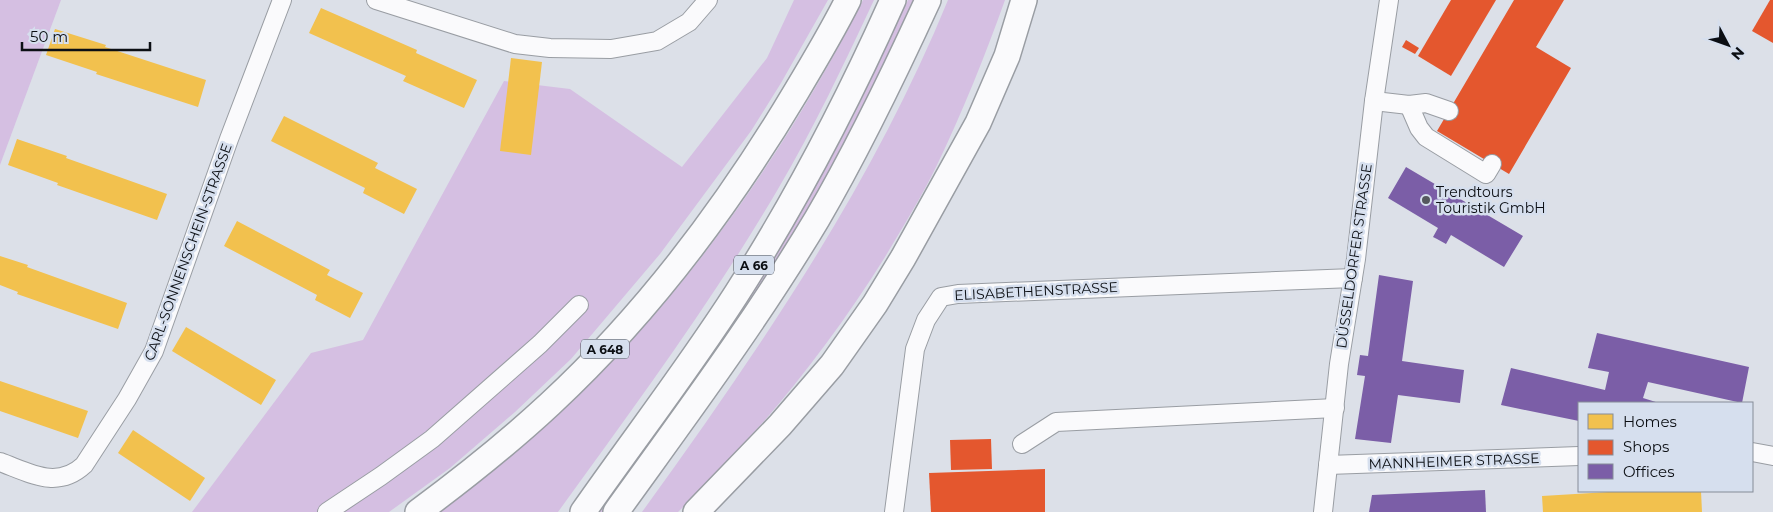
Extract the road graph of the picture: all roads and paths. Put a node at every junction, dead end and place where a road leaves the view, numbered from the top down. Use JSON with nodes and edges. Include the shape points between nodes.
{"nodes":[{"id":1,"x":282,"y":0,"type":"edge"},
{"id":2,"x":376,"y":0,"type":"edge"},
{"id":3,"x":708,"y":0,"type":"edge"},
{"id":4,"x":848,"y":0,"type":"edge"},
{"id":5,"x":893,"y":0,"type":"edge"},
{"id":6,"x":928,"y":0,"type":"edge"},
{"id":7,"x":1024,"y":0,"type":"edge"},
{"id":8,"x":1389,"y":0,"type":"edge"},
{"id":9,"x":1374,"y":102,"type":"junction"},
{"id":10,"x":1409,"y":105,"type":"junction"},
{"id":11,"x":1449,"y":111,"type":"dead end"},
{"id":12,"x":1492,"y":164,"type":"dead end"},
{"id":13,"x":1353,"y":278,"type":"junction"},
{"id":14,"x":579,"y":305,"type":"dead end"},
{"id":15,"x":832,"y":365,"type":"junction"},
{"id":16,"x":1335,"y":408,"type":"junction"},
{"id":17,"x":1022,"y":444,"type":"dead end"},
{"id":18,"x":1753,"y":452,"type":"edge"},
{"id":19,"x":1578,"y":456,"type":"edge"},
{"id":20,"x":1773,"y":456,"type":"edge"},
{"id":21,"x":0,"y":462,"type":"edge"},
{"id":22,"x":1328,"y":465,"type":"junction"},
{"id":23,"x":328,"y":512,"type":"edge"},
{"id":24,"x":418,"y":512,"type":"edge"},
{"id":25,"x":583,"y":512,"type":"edge"},
{"id":26,"x":616,"y":512,"type":"edge"},
{"id":27,"x":696,"y":512,"type":"edge"},
{"id":28,"x":717,"y":512,"type":"edge"},
{"id":29,"x":894,"y":512,"type":"edge"},
{"id":30,"x":1323,"y":512,"type":"edge"}],
"edges":[{"from":1,"to":21,"type":"street","name":"CARL-SONNENSCHEIN-STRASSE","via":[[154,351],[126,399],[76,473],[46,478]]},
{"from":2,"to":3,"type":"street","via":[[515,44],[611,49],[657,41],[689,22]]},
{"from":4,"to":24,"type":"highway","number":"A 648","via":[[758,154],[673,271],[611,342],[551,403],[508,442]]},
{"from":5,"to":25,"type":"highway","number":"A 66","via":[[824,144],[787,211],[736,294]]},
{"from":6,"to":26,"type":"highway","number":"A 66","via":[[849,161],[816,219],[710,382]]},
{"from":7,"to":15,"type":"highway","via":[[1007,56],[978,123],[903,258]]},
{"from":8,"to":9,"type":"street","name":"DÜSSELDORFER STRASSE"},
{"from":9,"to":10,"type":"street"},
{"from":9,"to":13,"type":"street","name":"DÜSSELDORFER STRASSE"},
{"from":10,"to":11,"type":"street","via":[[1426,103]]},
{"from":10,"to":12,"type":"street","via":[[1426,137],[1486,174]]},
{"from":13,"to":16,"type":"street","name":"DÜSSELDORFER STRASSE"},
{"from":13,"to":29,"type":"street","name":"ELISABETHENSTRASSE","via":[[941,297],[926,320],[914,349]]},
{"from":14,"to":23,"type":"street","via":[[540,344],[432,439]]},
{"from":15,"to":27,"type":"highway","via":[[780,425]]},
{"from":15,"to":28,"type":"highway","via":[[767,460]]},
{"from":16,"to":17,"type":"street","via":[[1056,422]]},
{"from":16,"to":22,"type":"street","name":"DÜSSELDORFER STRASSE"},
{"from":18,"to":20,"type":"street"},
{"from":19,"to":22,"type":"street","name":"MANNHEIMER STRASSE"},
{"from":22,"to":30,"type":"street","name":"DÜSSELDORFER STRASSE"}]}
